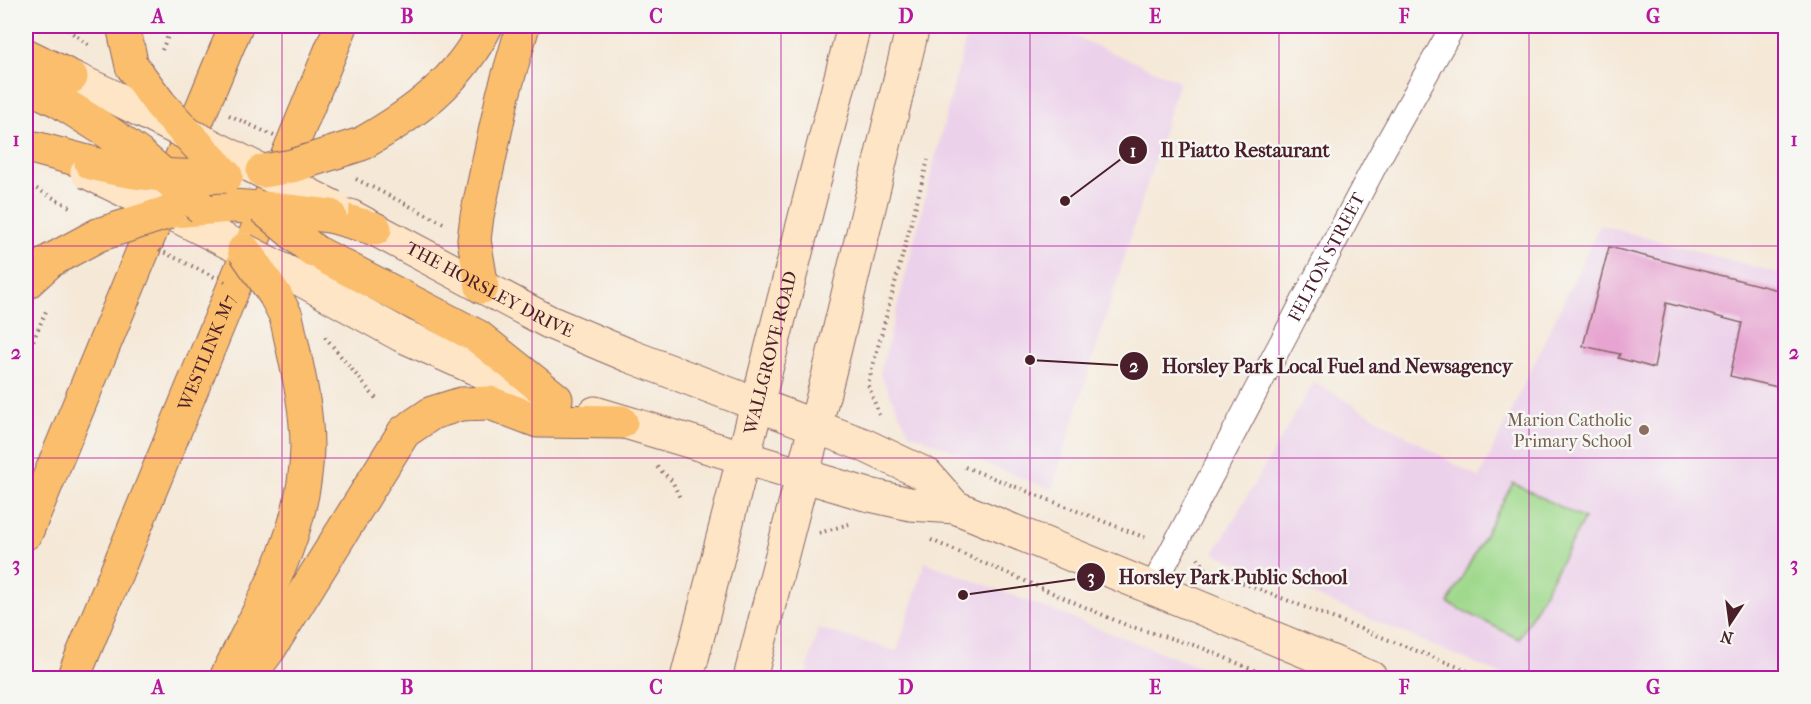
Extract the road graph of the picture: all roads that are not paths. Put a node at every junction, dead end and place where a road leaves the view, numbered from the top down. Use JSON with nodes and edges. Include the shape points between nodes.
{"nodes":[{"id":1,"x":123,"y":26,"type":"edge"},
{"id":2,"x":236,"y":26,"type":"edge"},
{"id":3,"x":341,"y":26,"type":"edge"},
{"id":4,"x":486,"y":26,"type":"edge"},
{"id":5,"x":523,"y":26,"type":"edge"},
{"id":6,"x":854,"y":26,"type":"edge"},
{"id":7,"x":913,"y":26,"type":"edge"},
{"id":8,"x":1453,"y":26,"type":"edge"},
{"id":9,"x":26,"y":55,"type":"edge"},
{"id":10,"x":26,"y":85,"type":"edge"},
{"id":11,"x":188,"y":135,"type":"junction"},
{"id":12,"x":30,"y":146,"type":"edge"},
{"id":13,"x":89,"y":167,"type":"junction"},
{"id":14,"x":263,"y":171,"type":"junction"},
{"id":15,"x":165,"y":176,"type":"junction"},
{"id":16,"x":226,"y":176,"type":"junction"},
{"id":17,"x":202,"y":208,"type":"junction"},
{"id":18,"x":263,"y":208,"type":"junction"},
{"id":19,"x":169,"y":212,"type":"junction"},
{"id":20,"x":332,"y":212,"type":"junction"},
{"id":21,"x":244,"y":250,"type":"junction"},
{"id":22,"x":308,"y":265,"type":"junction"},
{"id":23,"x":26,"y":283,"type":"edge"},
{"id":24,"x":482,"y":287,"type":"junction"},
{"id":25,"x":759,"y":404,"type":"junction"},
{"id":26,"x":621,"y":422,"type":"junction"},
{"id":27,"x":816,"y":426,"type":"junction"},
{"id":28,"x":744,"y":457,"type":"junction"},
{"id":29,"x":803,"y":475,"type":"junction"},
{"id":30,"x":954,"y":507,"type":"junction"},
{"id":31,"x":26,"y":533,"type":"edge"},
{"id":32,"x":1152,"y":588,"type":"junction"},
{"id":33,"x":72,"y":678,"type":"edge"},
{"id":34,"x":226,"y":678,"type":"edge"},
{"id":35,"x":248,"y":678,"type":"edge"},
{"id":36,"x":687,"y":678,"type":"edge"},
{"id":37,"x":750,"y":678,"type":"edge"},
{"id":38,"x":1371,"y":678,"type":"edge"}],
"edges":[{"from":1,"to":11,"type":"main road","bridge":true,"via":[[132,66]]},
{"from":2,"to":31,"type":"main road"},
{"from":3,"to":33,"type":"main road","name":"WESTLINK M7"},
{"from":4,"to":14,"type":"main road","bridge":true,"via":[[461,66],[437,93],[402,121],[361,144]]},
{"from":5,"to":24,"type":"main road","via":[[503,95],[477,216],[474,240]]},
{"from":6,"to":25,"type":"main road","name":"WALLGROVE ROAD"},
{"from":7,"to":27,"type":"main road"},
{"from":8,"to":32,"type":"street","name":"FELTON STREET"},
{"from":9,"to":11,"type":"main road","bridge":true},
{"from":10,"to":15,"type":"main road","bridge":true,"via":[[105,130]]},
{"from":11,"to":14,"type":"main road","bridge":true},
{"from":11,"to":16,"type":"main road","bridge":true},
{"from":12,"to":13,"type":"main road"},
{"from":13,"to":15,"type":"main road","bridge":true},
{"from":13,"to":19,"type":"main road","bridge":true},
{"from":14,"to":16,"type":"main road"},
{"from":14,"to":20,"type":"main road","bridge":true},
{"from":15,"to":16,"type":"main road","bridge":true},
{"from":15,"to":17,"type":"main road","bridge":true},
{"from":16,"to":18,"type":"main road"},
{"from":17,"to":18,"type":"main road"},
{"from":17,"to":19,"type":"main road"},
{"from":17,"to":21,"type":"main road"},
{"from":18,"to":20,"type":"main road","bridge":true},
{"from":18,"to":22,"type":"main road","bridge":true},
{"from":19,"to":21,"type":"main road"},
{"from":19,"to":23,"type":"main road","bridge":true,"via":[[99,235],[50,261]]},
{"from":20,"to":24,"type":"main road","name":"THE HORSLEY DRIVE","via":[[375,229]]},
{"from":21,"to":22,"type":"main road","bridge":true},
{"from":21,"to":34,"type":"main road","bridge":true,"via":[[286,316],[304,408],[307,447],[300,511],[283,561]]},
{"from":22,"to":26,"type":"main road","name":"THE HORSLEY DRIVE","via":[[477,336],[556,399]]},
{"from":24,"to":25,"type":"main road","name":"THE HORSLEY DRIVE","via":[[609,348]]},
{"from":25,"to":27,"type":"main road","name":"THE HORSLEY DRIVE"},
{"from":25,"to":28,"type":"main road","name":"WALLGROVE ROAD"},
{"from":26,"to":28,"type":"main road","name":"THE HORSLEY DRIVE"},
{"from":26,"to":35,"type":"main road","via":[[538,420],[490,403],[461,404],[432,413],[404,432]]},
{"from":27,"to":29,"type":"main road"},
{"from":27,"to":30,"type":"main road","name":"THE HORSLEY DRIVE","via":[[927,475]]},
{"from":28,"to":29,"type":"main road","name":"THE HORSLEY DRIVE"},
{"from":28,"to":36,"type":"main road","name":"WALLGROVE ROAD"},
{"from":29,"to":30,"type":"main road","name":"THE HORSLEY DRIVE","via":[[898,502]]},
{"from":29,"to":37,"type":"main road"},
{"from":30,"to":32,"type":"main road","name":"THE HORSLEY DRIVE"},
{"from":32,"to":38,"type":"main road","name":"THE HORSLEY DRIVE"}]}
